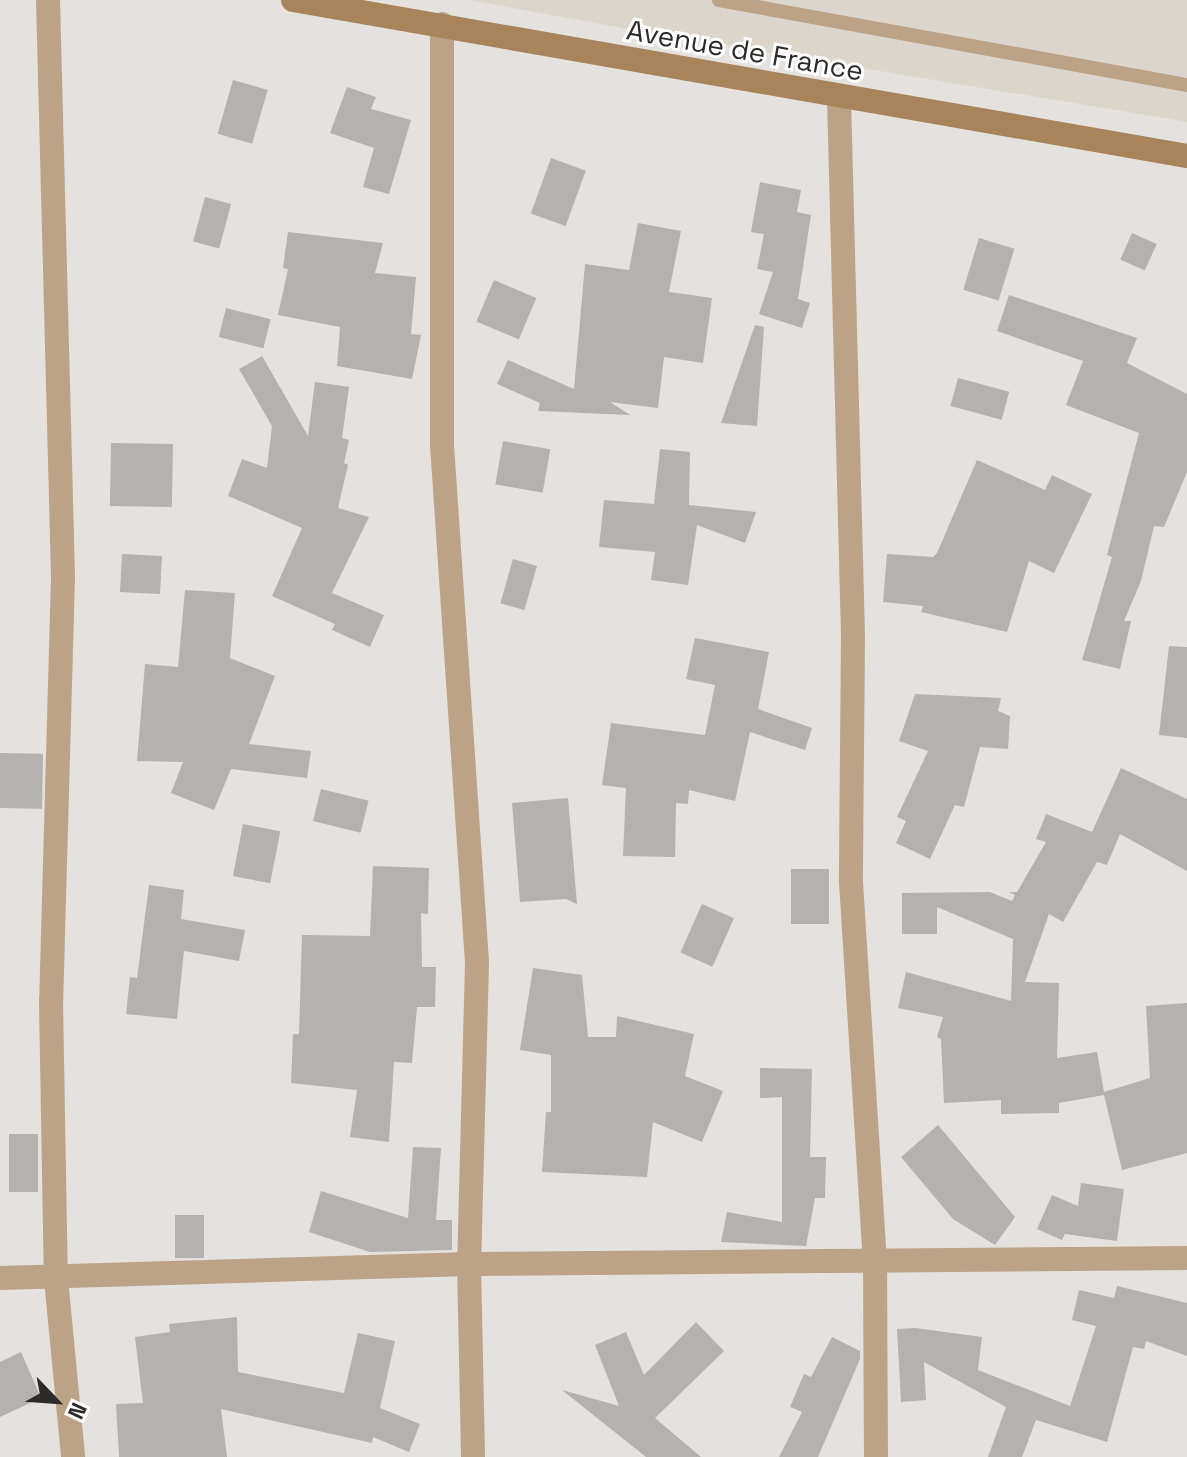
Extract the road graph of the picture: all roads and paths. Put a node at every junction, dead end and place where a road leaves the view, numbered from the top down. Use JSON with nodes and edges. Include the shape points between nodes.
{"nodes":[{"id":1,"x":48,"y":0,"type":"edge"},
{"id":2,"x":293,"y":0,"type":"edge"},
{"id":3,"x":719,"y":0,"type":"edge"},
{"id":4,"x":442,"y":24,"type":"junction"},
{"id":5,"x":1187,"y":85,"type":"edge"},
{"id":6,"x":839,"y":98,"type":"junction"},
{"id":7,"x":1187,"y":156,"type":"edge"},
{"id":8,"x":1187,"y":1258,"type":"edge"},
{"id":9,"x":875,"y":1262,"type":"junction"},
{"id":10,"x":469,"y":1264,"type":"junction"},
{"id":11,"x":0,"y":1278,"type":"edge"},
{"id":12,"x":56,"y":1279,"type":"junction"},
{"id":13,"x":73,"y":1457,"type":"edge"},
{"id":14,"x":473,"y":1457,"type":"edge"},
{"id":15,"x":876,"y":1457,"type":"edge"}],
"edges":[{"from":1,"to":12,"type":"street","via":[[63,577],[51,1001]]},
{"from":2,"to":4,"type":"main road","name":"Avenue de France"},
{"from":3,"to":5,"type":"lane"},
{"from":4,"to":6,"type":"main road","name":"Avenue de France"},
{"from":4,"to":10,"type":"street","via":[[442,445],[477,963]]},
{"from":6,"to":7,"type":"main road","name":"Avenue de France"},
{"from":6,"to":9,"type":"street","via":[[853,636],[851,882]]},
{"from":8,"to":9,"type":"street"},
{"from":9,"to":10,"type":"street"},
{"from":9,"to":15,"type":"street"},
{"from":10,"to":12,"type":"street"},
{"from":10,"to":14,"type":"street"},
{"from":11,"to":12,"type":"street"},
{"from":12,"to":13,"type":"street"}]}
